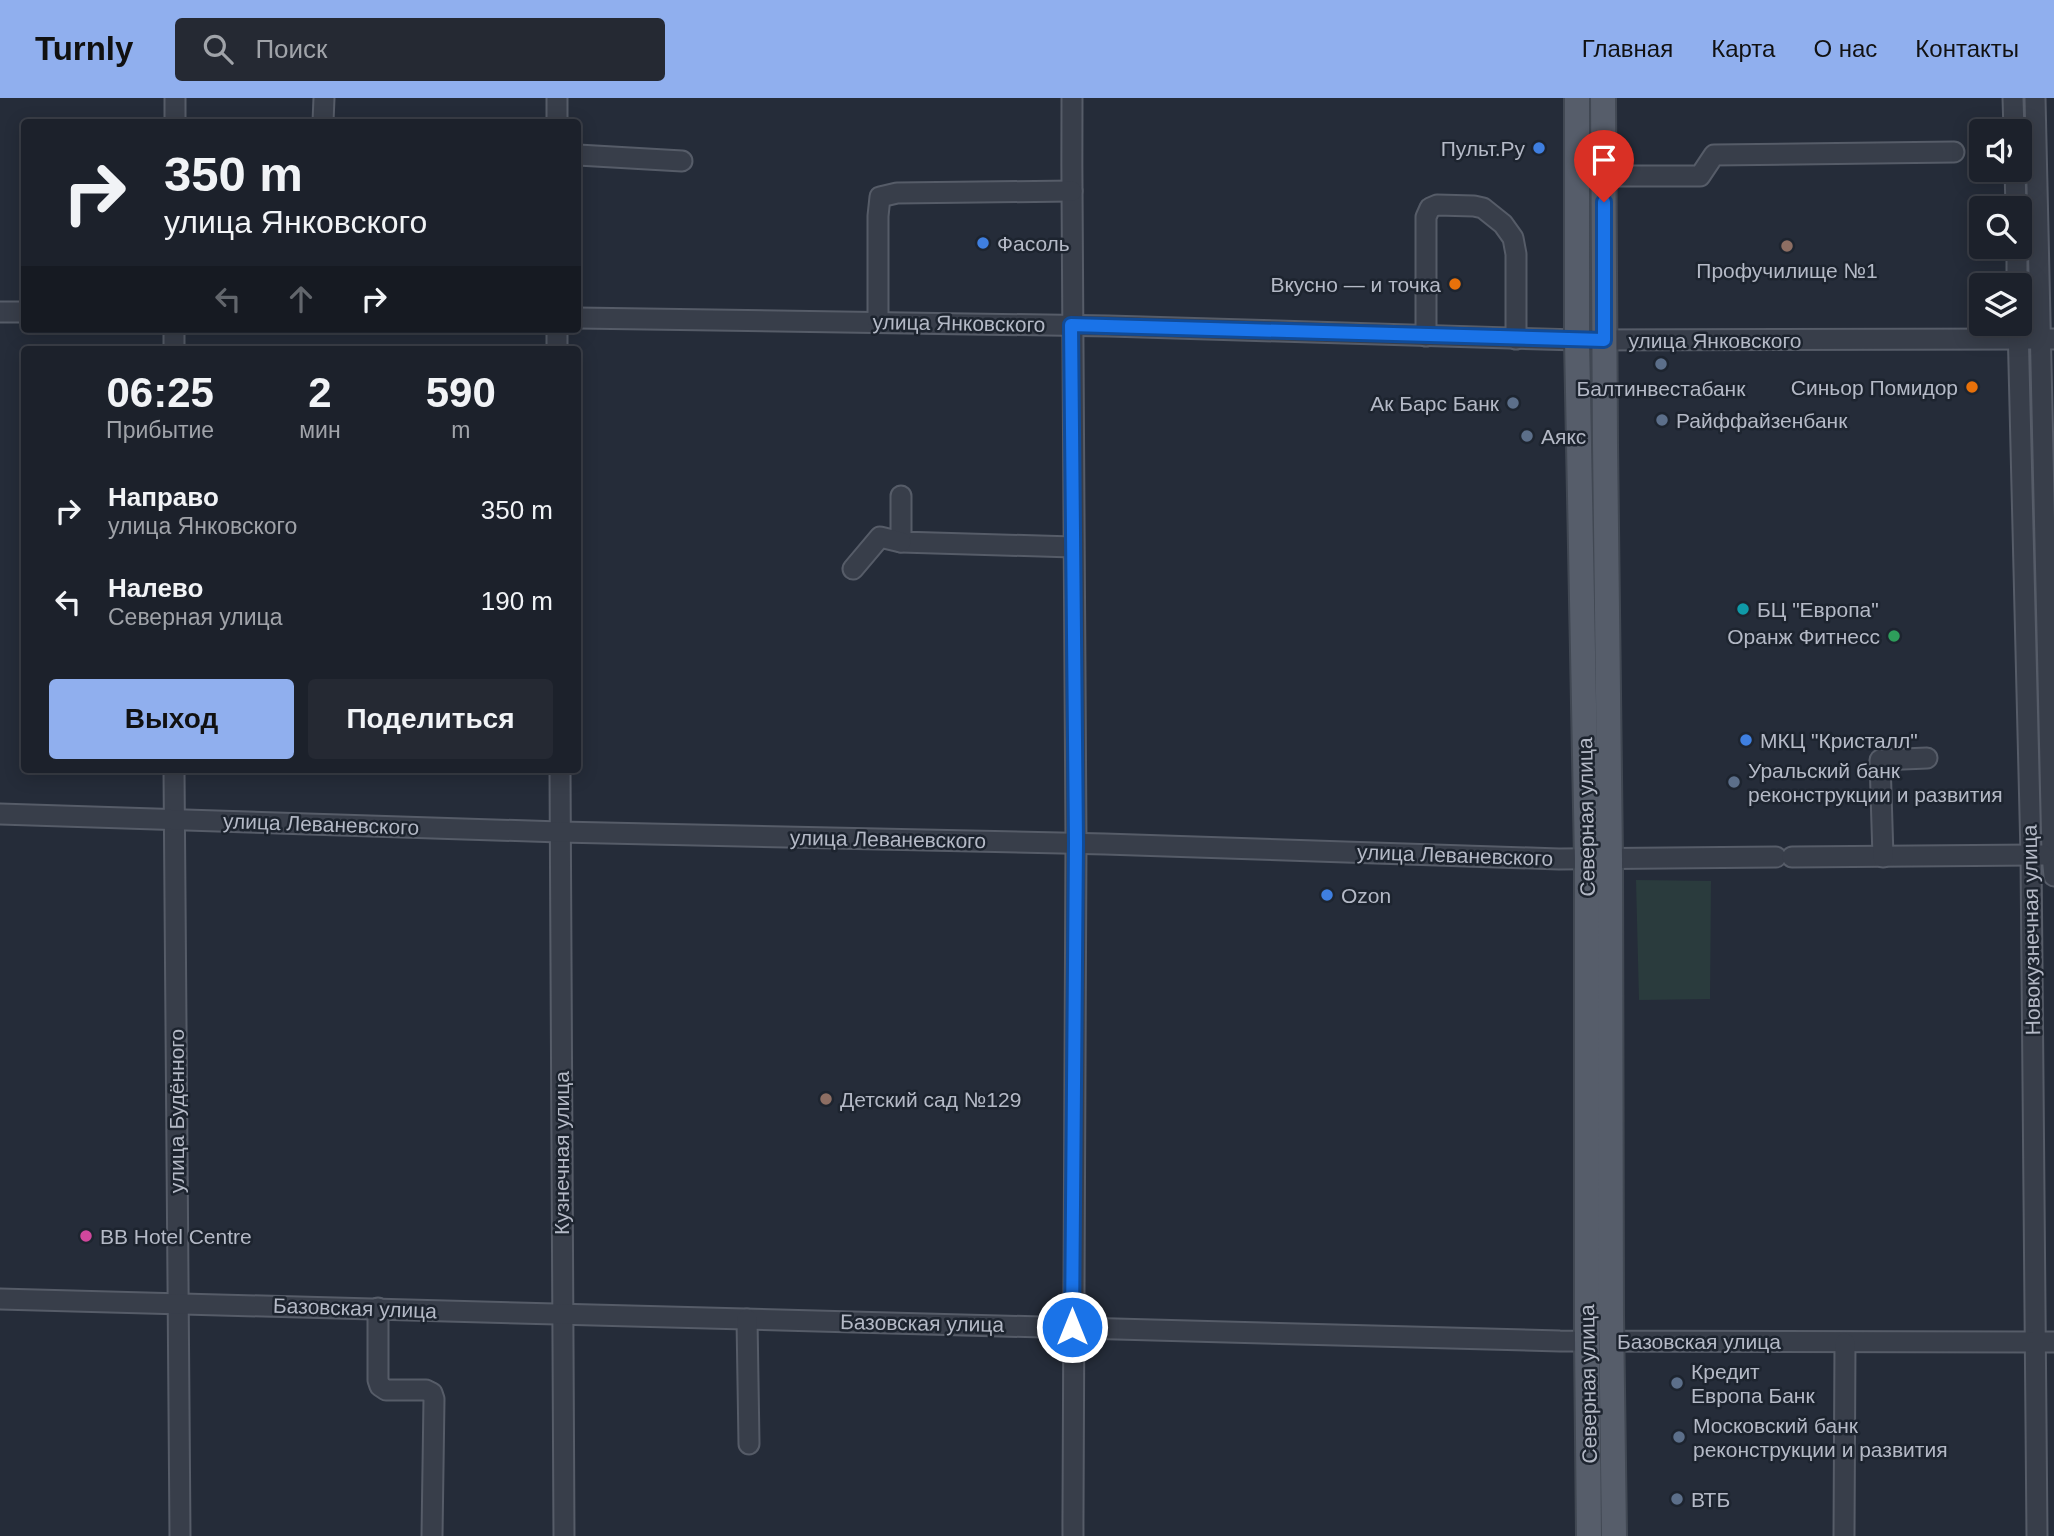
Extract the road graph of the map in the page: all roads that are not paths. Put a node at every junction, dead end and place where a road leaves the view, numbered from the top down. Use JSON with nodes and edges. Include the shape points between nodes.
{"nodes":[{"id":1,"x":175,"y":98,"type":"edge"},
{"id":2,"x":324,"y":98,"type":"edge"},
{"id":3,"x":557,"y":98,"type":"edge"},
{"id":4,"x":1072,"y":98,"type":"edge"},
{"id":5,"x":1577,"y":98,"type":"edge"},
{"id":6,"x":1603,"y":98,"type":"edge"},
{"id":7,"x":2013,"y":98,"type":"edge"},
{"id":8,"x":2035,"y":98,"type":"edge"},
{"id":9,"x":175,"y":119,"type":"edge"},
{"id":10,"x":323,"y":119,"type":"edge"},
{"id":11,"x":557,"y":119,"type":"edge"},
{"id":12,"x":2014,"y":119,"type":"edge"},
{"id":13,"x":1954,"y":152,"type":"dead end"},
{"id":14,"x":581,"y":155,"type":"edge"},
{"id":15,"x":682,"y":161,"type":"dead end"},
{"id":16,"x":1603,"y":176,"type":"junction"},
{"id":17,"x":1072,"y":191,"type":"junction"},
{"id":18,"x":0,"y":312,"type":"edge"},
{"id":19,"x":21,"y":312,"type":"edge"},
{"id":20,"x":581,"y":318,"type":"edge"},
{"id":21,"x":878,"y":322,"type":"junction"},
{"id":22,"x":1071,"y":325,"type":"junction"},
{"id":23,"x":1969,"y":333,"type":"edge"},
{"id":24,"x":1426,"y":336,"type":"junction"},
{"id":25,"x":2018,"y":336,"type":"edge"},
{"id":26,"x":1516,"y":339,"type":"junction"},
{"id":27,"x":2047,"y":339,"type":"edge"},
{"id":28,"x":1577,"y":340,"type":"junction"},
{"id":29,"x":1604,"y":340,"type":"junction"},
{"id":30,"x":901,"y":496,"type":"dead end"},
{"id":31,"x":901,"y":542,"type":"junction"},
{"id":32,"x":1073,"y":547,"type":"junction"},
{"id":33,"x":853,"y":569,"type":"dead end"},
{"id":34,"x":1927,"y":758,"type":"dead end"},
{"id":35,"x":174,"y":773,"type":"edge"},
{"id":36,"x":560,"y":773,"type":"edge"},
{"id":37,"x":0,"y":814,"type":"edge"},
{"id":38,"x":174,"y":820,"type":"junction"},
{"id":39,"x":560,"y":832,"type":"junction"},
{"id":40,"x":1076,"y":843,"type":"junction"},
{"id":41,"x":2031,"y":855,"type":"junction"},
{"id":42,"x":2053,"y":855,"type":"edge"},
{"id":43,"x":1883,"y":857,"type":"junction"},
{"id":44,"x":1599,"y":859,"type":"junction"},
{"id":45,"x":2054,"y":876,"type":"edge"},
{"id":46,"x":0,"y":1299,"type":"edge"},
{"id":47,"x":177,"y":1303,"type":"junction"},
{"id":48,"x":377,"y":1308,"type":"junction"},
{"id":49,"x":562,"y":1314,"type":"junction"},
{"id":50,"x":747,"y":1319,"type":"junction"},
{"id":51,"x":1072,"y":1327,"type":"junction"},
{"id":52,"x":1587,"y":1341,"type":"junction"},
{"id":53,"x":1611,"y":1341,"type":"junction"},
{"id":54,"x":2044,"y":1342,"type":"edge"},
{"id":55,"x":1845,"y":1343,"type":"junction"},
{"id":56,"x":749,"y":1444,"type":"dead end"},
{"id":57,"x":180,"y":1536,"type":"edge"},
{"id":58,"x":432,"y":1536,"type":"edge"},
{"id":59,"x":564,"y":1536,"type":"edge"},
{"id":60,"x":1073,"y":1536,"type":"edge"},
{"id":61,"x":1589,"y":1536,"type":"edge"},
{"id":62,"x":1614,"y":1536,"type":"edge"},
{"id":63,"x":1844,"y":1536,"type":"edge"},
{"id":64,"x":2037,"y":1536,"type":"edge"}],
"edges":[{"from":1,"to":9,"type":"street"},
{"from":2,"to":10,"type":"street"},
{"from":3,"to":11,"type":"street"},
{"from":4,"to":17,"type":"street"},
{"from":5,"to":28,"type":"main road","name":"Северная улица"},
{"from":6,"to":16,"type":"main road","name":"Северная улица"},
{"from":7,"to":12,"type":"street"},
{"from":8,"to":27,"type":"street","name":"Новокузнечная улица"},
{"from":13,"to":16,"type":"street","via":[[1714,155],[1700,176]]},
{"from":14,"to":15,"type":"street"},
{"from":16,"to":29,"type":"main road","name":"Северная улица"},
{"from":17,"to":21,"type":"street","via":[[897,192],[880,197]]},
{"from":17,"to":22,"type":"street"},
{"from":18,"to":19,"type":"street"},
{"from":20,"to":21,"type":"street","name":"улица Янковского"},
{"from":21,"to":22,"type":"street","name":"улица Янковского"},
{"from":22,"to":24,"type":"street","name":"улица Янковского"},
{"from":22,"to":32,"type":"street"},
{"from":23,"to":29,"type":"street","name":"улица Янковского"},
{"from":24,"to":26,"type":"street","name":"улица Янковского"},
{"from":24,"to":26,"type":"street","via":[[1426,217],[1437,205],[1474,206],[1503,224],[1513,239]]},
{"from":25,"to":41,"type":"street","name":"Новокузнечная улица"},
{"from":26,"to":28,"type":"street","name":"улица Янковского"},
{"from":27,"to":42,"type":"street","name":"Новокузнечная улица"},
{"from":28,"to":29,"type":"street","name":"улица Янковского"},
{"from":28,"to":44,"type":"main road","name":"Северная улица"},
{"from":29,"to":44,"type":"main road","name":"Северная улица"},
{"from":30,"to":31,"type":"street"},
{"from":31,"to":32,"type":"street"},
{"from":31,"to":33,"type":"street","via":[[880,537]]},
{"from":32,"to":40,"type":"street"},
{"from":34,"to":43,"type":"street","via":[[1880,760]]},
{"from":35,"to":38,"type":"street","name":"улица Будённого"},
{"from":36,"to":39,"type":"street","name":"Кузнечная улица"},
{"from":37,"to":38,"type":"street","name":"улица Леваневского"},
{"from":38,"to":39,"type":"street","name":"улица Леваневского"},
{"from":38,"to":47,"type":"street","name":"улица Будённого"},
{"from":39,"to":40,"type":"street","name":"улица Леваневского"},
{"from":39,"to":49,"type":"street","name":"Кузнечная улица"},
{"from":40,"to":44,"type":"street","name":"улица Леваневского"},
{"from":40,"to":51,"type":"street"},
{"from":41,"to":42,"type":"street","name":"улица Леваневского"},
{"from":41,"to":43,"type":"street","name":"улица Леваневского"},
{"from":41,"to":54,"type":"street","name":"Новокузнечная улица"},
{"from":42,"to":45,"type":"street","name":"Новокузнечная улица"},
{"from":43,"to":44,"type":"street","name":"улица Леваневского"},
{"from":44,"to":52,"type":"main road","name":"Северная улица"},
{"from":44,"to":53,"type":"main road","name":"Северная улица"},
{"from":46,"to":47,"type":"street","name":"Базовская улица"},
{"from":47,"to":48,"type":"street","name":"Базовская улица"},
{"from":47,"to":57,"type":"street","name":"улица Будённого"},
{"from":48,"to":49,"type":"street","name":"Базовская улица"},
{"from":48,"to":58,"type":"street","via":[[380,1386],[426,1390],[434,1399]]},
{"from":49,"to":50,"type":"street","name":"Базовская улица"},
{"from":49,"to":59,"type":"street","name":"Кузнечная улица"},
{"from":50,"to":51,"type":"street","name":"Базовская улица"},
{"from":50,"to":56,"type":"street"},
{"from":51,"to":52,"type":"street","name":"Базовская улица"},
{"from":51,"to":60,"type":"street"},
{"from":52,"to":53,"type":"street","name":"Базовская улица"},
{"from":52,"to":61,"type":"main road","name":"Северная улица"},
{"from":53,"to":55,"type":"street","name":"Базовская улица"},
{"from":53,"to":62,"type":"main road","name":"Северная улица"},
{"from":54,"to":55,"type":"street","name":"Базовская улица"},
{"from":54,"to":64,"type":"street","name":"Новокузнечная улица"},
{"from":55,"to":63,"type":"street"}]}
